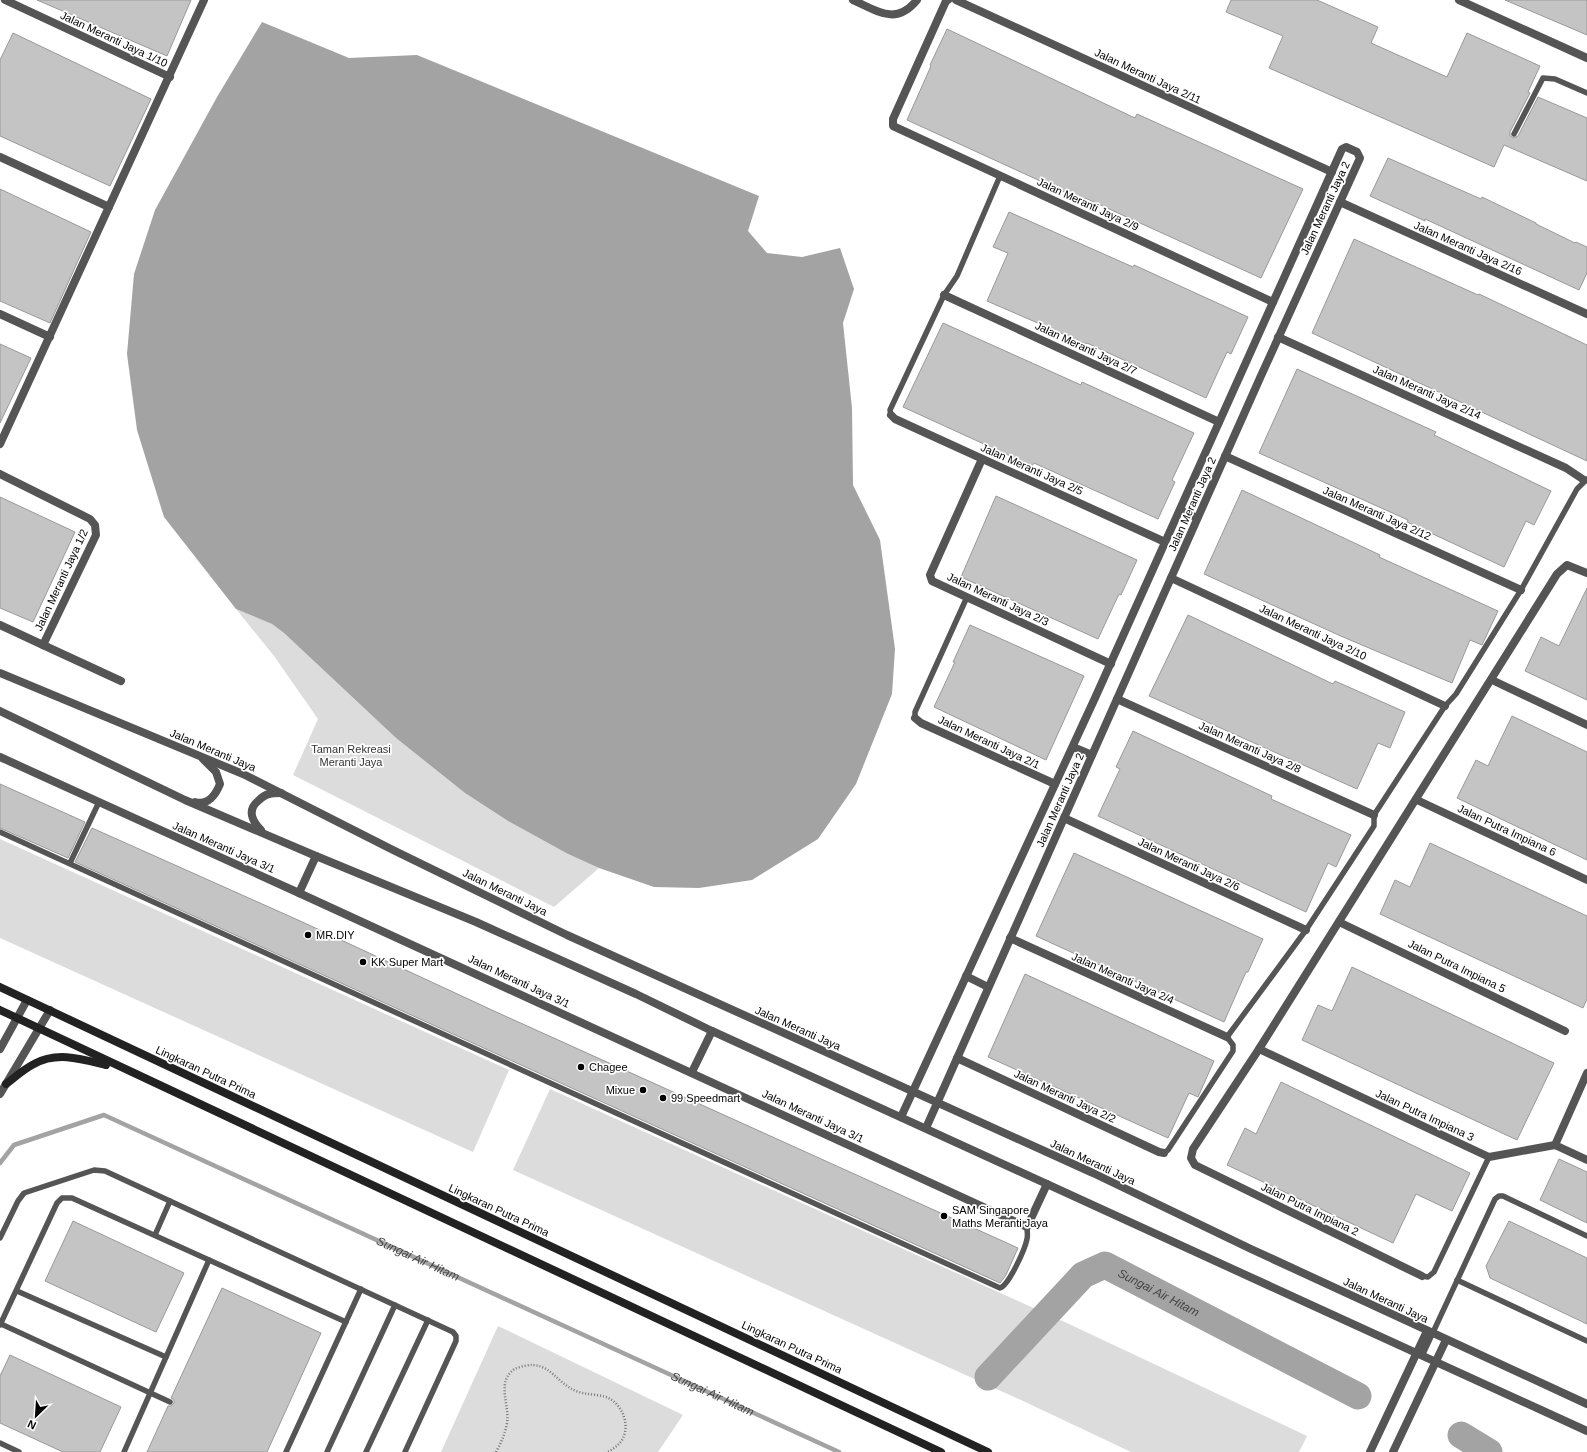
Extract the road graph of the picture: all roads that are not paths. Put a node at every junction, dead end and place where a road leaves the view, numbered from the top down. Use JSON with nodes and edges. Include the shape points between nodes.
{"nodes":[{"id":1,"x":5,"y":0,"type":"edge"},
{"id":2,"x":204,"y":0,"type":"edge"},
{"id":3,"x":853,"y":0,"type":"edge"},
{"id":4,"x":917,"y":0,"type":"edge"},
{"id":5,"x":948,"y":0,"type":"edge"},
{"id":6,"x":956,"y":0,"type":"edge"},
{"id":7,"x":1462,"y":0,"type":"edge"},
{"id":8,"x":1587,"y":58,"type":"edge"},
{"id":9,"x":170,"y":77,"type":"junction"},
{"id":10,"x":1587,"y":93,"type":"edge"},
{"id":11,"x":1514,"y":134,"type":"dead end"},
{"id":12,"x":0,"y":157,"type":"edge"},
{"id":13,"x":1332,"y":172,"type":"junction"},
{"id":14,"x":1000,"y":176,"type":"junction"},
{"id":15,"x":1340,"y":202,"type":"junction"},
{"id":16,"x":109,"y":208,"type":"junction"},
{"id":17,"x":944,"y":295,"type":"junction"},
{"id":18,"x":1273,"y":302,"type":"junction"},
{"id":19,"x":0,"y":314,"type":"edge"},
{"id":20,"x":1587,"y":314,"type":"edge"},
{"id":21,"x":50,"y":337,"type":"junction"},
{"id":22,"x":1278,"y":337,"type":"junction"},
{"id":23,"x":891,"y":415,"type":"joint"},
{"id":24,"x":1219,"y":422,"type":"junction"},
{"id":25,"x":0,"y":444,"type":"edge"},
{"id":26,"x":1225,"y":456,"type":"junction"},
{"id":27,"x":982,"y":459,"type":"junction"},
{"id":28,"x":0,"y":474,"type":"edge"},
{"id":29,"x":1586,"y":479,"type":"edge"},
{"id":30,"x":1180,"y":510,"type":"junction"},
{"id":31,"x":1197,"y":518,"type":"junction"},
{"id":32,"x":1165,"y":542,"type":"junction"},
{"id":33,"x":1587,"y":572,"type":"edge"},
{"id":34,"x":1171,"y":578,"type":"junction"},
{"id":35,"x":1521,"y":590,"type":"junction"},
{"id":36,"x":967,"y":597,"type":"junction"},
{"id":37,"x":0,"y":625,"type":"edge"},
{"id":38,"x":43,"y":646,"type":"junction"},
{"id":39,"x":1111,"y":664,"type":"junction"},
{"id":40,"x":0,"y":673,"type":"edge"},
{"id":41,"x":1492,"y":680,"type":"junction"},
{"id":42,"x":121,"y":681,"type":"dead end"},
{"id":43,"x":1117,"y":699,"type":"junction"},
{"id":44,"x":1445,"y":706,"type":"junction"},
{"id":45,"x":0,"y":712,"type":"edge"},
{"id":46,"x":915,"y":718,"type":"joint"},
{"id":47,"x":1587,"y":725,"type":"edge"},
{"id":48,"x":1073,"y":746,"type":"junction"},
{"id":49,"x":200,"y":755,"type":"junction"},
{"id":50,"x":1092,"y":755,"type":"junction"},
{"id":51,"x":0,"y":757,"type":"edge"},
{"id":52,"x":1055,"y":784,"type":"junction"},
{"id":53,"x":282,"y":793,"type":"junction"},
{"id":54,"x":185,"y":800,"type":"junction"},
{"id":55,"x":1417,"y":800,"type":"junction"},
{"id":56,"x":99,"y":802,"type":"junction"},
{"id":57,"x":1374,"y":815,"type":"junction"},
{"id":58,"x":1064,"y":818,"type":"junction"},
{"id":59,"x":0,"y":832,"type":"edge"},
{"id":60,"x":266,"y":835,"type":"junction"},
{"id":61,"x":316,"y":856,"type":"junction"},
{"id":62,"x":70,"y":863,"type":"junction"},
{"id":63,"x":1587,"y":880,"type":"edge"},
{"id":64,"x":299,"y":893,"type":"junction"},
{"id":65,"x":1339,"y":922,"type":"junction"},
{"id":66,"x":1306,"y":930,"type":"junction"},
{"id":67,"x":1010,"y":938,"type":"junction"},
{"id":68,"x":966,"y":976,"type":"junction"},
{"id":69,"x":0,"y":987,"type":"edge"},
{"id":70,"x":988,"y":987,"type":"junction"},
{"id":71,"x":27,"y":1000,"type":"junction"},
{"id":72,"x":0,"y":1010,"type":"edge"},
{"id":73,"x":50,"y":1010,"type":"junction"},
{"id":74,"x":17,"y":1019,"type":"junction"},
{"id":75,"x":39,"y":1030,"type":"junction"},
{"id":76,"x":712,"y":1031,"type":"junction"},
{"id":77,"x":1565,"y":1031,"type":"dead end"},
{"id":78,"x":1227,"y":1037,"type":"junction"},
{"id":79,"x":0,"y":1049,"type":"edge"},
{"id":80,"x":1259,"y":1049,"type":"junction"},
{"id":81,"x":957,"y":1058,"type":"junction"},
{"id":82,"x":124,"y":1070,"type":"junction"},
{"id":83,"x":692,"y":1072,"type":"junction"},
{"id":84,"x":1587,"y":1073,"type":"edge"},
{"id":85,"x":6,"y":1084,"type":"junction"},
{"id":86,"x":913,"y":1091,"type":"junction"},
{"id":87,"x":0,"y":1094,"type":"edge"},
{"id":88,"x":937,"y":1102,"type":"junction"},
{"id":89,"x":901,"y":1117,"type":"junction"},
{"id":90,"x":926,"y":1128,"type":"junction"},
{"id":91,"x":1555,"y":1145,"type":"junction"},
{"id":92,"x":1164,"y":1153,"type":"joint"},
{"id":93,"x":1489,"y":1157,"type":"junction"},
{"id":94,"x":1587,"y":1160,"type":"edge"},
{"id":95,"x":1047,"y":1184,"type":"junction"},
{"id":96,"x":170,"y":1201,"type":"junction"},
{"id":97,"x":1027,"y":1227,"type":"junction"},
{"id":98,"x":155,"y":1235,"type":"junction"},
{"id":99,"x":1587,"y":1236,"type":"edge"},
{"id":100,"x":0,"y":1238,"type":"edge"},
{"id":101,"x":209,"y":1260,"type":"junction"},
{"id":102,"x":1422,"y":1276,"type":"joint"},
{"id":103,"x":1457,"y":1280,"type":"junction"},
{"id":104,"x":361,"y":1289,"type":"junction"},
{"id":105,"x":17,"y":1290,"type":"junction"},
{"id":106,"x":395,"y":1305,"type":"junction"},
{"id":107,"x":428,"y":1320,"type":"junction"},
{"id":108,"x":346,"y":1322,"type":"junction"},
{"id":109,"x":0,"y":1325,"type":"edge"},
{"id":110,"x":1429,"y":1332,"type":"junction"},
{"id":111,"x":1446,"y":1340,"type":"junction"},
{"id":112,"x":1587,"y":1341,"type":"edge"},
{"id":113,"x":1419,"y":1354,"type":"junction"},
{"id":114,"x":166,"y":1357,"type":"junction"},
{"id":115,"x":1436,"y":1362,"type":"junction"},
{"id":116,"x":150,"y":1393,"type":"junction"},
{"id":117,"x":170,"y":1402,"type":"dead end"},
{"id":118,"x":1587,"y":1404,"type":"edge"},
{"id":119,"x":1587,"y":1431,"type":"edge"},
{"id":120,"x":0,"y":1443,"type":"edge"},
{"id":121,"x":19,"y":1452,"type":"edge"},
{"id":122,"x":124,"y":1452,"type":"edge"},
{"id":123,"x":286,"y":1452,"type":"edge"},
{"id":124,"x":327,"y":1452,"type":"edge"},
{"id":125,"x":366,"y":1452,"type":"edge"},
{"id":126,"x":405,"y":1452,"type":"edge"},
{"id":127,"x":941,"y":1452,"type":"edge"},
{"id":128,"x":988,"y":1452,"type":"edge"},
{"id":129,"x":1370,"y":1452,"type":"edge"},
{"id":130,"x":1393,"y":1452,"type":"edge"}],
"edges":[{"from":1,"to":9,"type":"street","name":"Jalan Meranti Jaya 1/10"},
{"from":2,"to":9,"type":"street"},
{"from":3,"to":4,"type":"street","via":[[886,15],[900,14]]},
{"from":5,"to":14,"type":"street","name":"Jalan Meranti Jaya 2/9","via":[[893,119],[893,126]]},
{"from":6,"to":13,"type":"street","name":"Jalan Meranti Jaya 2/11"},
{"from":7,"to":8,"type":"street"},
{"from":9,"to":16,"type":"street"},
{"from":10,"to":11,"type":"lane","via":[[1555,79],[1543,78]]},
{"from":12,"to":16,"type":"street"},
{"from":13,"to":15,"type":"street","name":"Jalan Meranti Jaya 2","via":[[1342,150],[1346,147],[1357,152],[1360,158]]},
{"from":13,"to":18,"type":"street","name":"Jalan Meranti Jaya 2"},
{"from":14,"to":17,"type":"lane","via":[[957,276]]},
{"from":14,"to":18,"type":"street","name":"Jalan Meranti Jaya 2/9"},
{"from":15,"to":20,"type":"street","name":"Jalan Meranti Jaya 2/16"},
{"from":15,"to":22,"type":"street","name":"Jalan Meranti Jaya 2"},
{"from":16,"to":21,"type":"street"},
{"from":17,"to":23,"type":"lane","via":[[890,410]]},
{"from":17,"to":24,"type":"street","name":"Jalan Meranti Jaya 2/7"},
{"from":18,"to":24,"type":"street","name":"Jalan Meranti Jaya 2"},
{"from":19,"to":21,"type":"street"},
{"from":21,"to":25,"type":"street"},
{"from":22,"to":26,"type":"street","name":"Jalan Meranti Jaya 2"},
{"from":22,"to":29,"type":"street","name":"Jalan Meranti Jaya 2/14"},
{"from":23,"to":27,"type":"street","name":"Jalan Meranti Jaya 2/5"},
{"from":24,"to":30,"type":"street","name":"Jalan Meranti Jaya 2"},
{"from":26,"to":31,"type":"street","name":"Jalan Meranti Jaya 2"},
{"from":26,"to":35,"type":"street","name":"Jalan Meranti Jaya 2/12"},
{"from":27,"to":32,"type":"street","name":"Jalan Meranti Jaya 2/5"},
{"from":27,"to":36,"type":"street","name":"Jalan Meranti Jaya 2/3","via":[[930,575],[932,581]]},
{"from":28,"to":38,"type":"street","name":"Jalan Meranti Jaya 1/2","via":[[90,519],[96,525],[96,535]]},
{"from":29,"to":35,"type":"lane","via":[[1574,494]]},
{"from":30,"to":31,"type":"street"},
{"from":30,"to":32,"type":"street","name":"Jalan Meranti Jaya 2"},
{"from":31,"to":34,"type":"street","name":"Jalan Meranti Jaya 2"},
{"from":32,"to":39,"type":"street","name":"Jalan Meranti Jaya 2"},
{"from":33,"to":41,"type":"street","via":[[1566,565],[1557,574]]},
{"from":34,"to":43,"type":"street","name":"Jalan Meranti Jaya 2"},
{"from":34,"to":44,"type":"street","name":"Jalan Meranti Jaya 2/10"},
{"from":35,"to":44,"type":"lane","via":[[1456,694]]},
{"from":36,"to":39,"type":"street","name":"Jalan Meranti Jaya 2/3"},
{"from":36,"to":46,"type":"lane","via":[[915,712]]},
{"from":37,"to":38,"type":"street","name":"Jalan Meranti Jaya 1/2"},
{"from":38,"to":42,"type":"street"},
{"from":39,"to":48,"type":"street","name":"Jalan Meranti Jaya 2"},
{"from":40,"to":49,"type":"street","name":"Jalan Meranti Jaya"},
{"from":41,"to":47,"type":"street"},
{"from":41,"to":55,"type":"street"},
{"from":43,"to":50,"type":"street","name":"Jalan Meranti Jaya 2"},
{"from":43,"to":57,"type":"street","name":"Jalan Meranti Jaya 2/8"},
{"from":44,"to":57,"type":"lane"},
{"from":45,"to":54,"type":"street"},
{"from":46,"to":52,"type":"street","name":"Jalan Meranti Jaya 2/1","via":[[920,723]]},
{"from":48,"to":50,"type":"street"},
{"from":48,"to":52,"type":"street","name":"Jalan Meranti Jaya 2"},
{"from":49,"to":53,"type":"street","name":"Jalan Meranti Jaya"},
{"from":49,"to":54,"type":"street","via":[[216,772],[220,784],[216,795],[208,801],[199,804]]},
{"from":50,"to":58,"type":"street","name":"Jalan Meranti Jaya 2"},
{"from":51,"to":56,"type":"street","name":"Jalan Meranti Jaya 3/1"},
{"from":52,"to":68,"type":"street","name":"Jalan Meranti Jaya 2"},
{"from":53,"to":60,"type":"street","via":[[267,794],[254,805],[251,812],[255,824]]},
{"from":53,"to":86,"type":"street","name":"Jalan Meranti Jaya","via":[[567,935]]},
{"from":54,"to":60,"type":"street"},
{"from":55,"to":63,"type":"street","name":"Jalan Putra Impiana 6"},
{"from":55,"to":65,"type":"street"},
{"from":56,"to":62,"type":"lane"},
{"from":56,"to":64,"type":"street","name":"Jalan Meranti Jaya 3/1"},
{"from":57,"to":66,"type":"lane","via":[[1374,826]]},
{"from":58,"to":66,"type":"street","name":"Jalan Meranti Jaya 2/6"},
{"from":58,"to":67,"type":"street","name":"Jalan Meranti Jaya 2"},
{"from":59,"to":62,"type":"lane"},
{"from":60,"to":61,"type":"street"},
{"from":61,"to":64,"type":"street"},
{"from":61,"to":76,"type":"street","via":[[476,922]]},
{"from":62,"to":97,"type":"lane","via":[[1000,1288],[1007,1284],[1018,1262],[1027,1241]]},
{"from":64,"to":83,"type":"street","name":"Jalan Meranti Jaya 3/1"},
{"from":65,"to":77,"type":"street","name":"Jalan Putra Impiana 5"},
{"from":65,"to":80,"type":"street"},
{"from":66,"to":78,"type":"lane"},
{"from":67,"to":70,"type":"street","name":"Jalan Meranti Jaya 2"},
{"from":67,"to":78,"type":"street","name":"Jalan Meranti Jaya 2/4"},
{"from":68,"to":70,"type":"street"},
{"from":68,"to":86,"type":"street","name":"Jalan Meranti Jaya 2"},
{"from":69,"to":71,"type":"main road","name":"Lingkaran Putra Prima"},
{"from":70,"to":81,"type":"street","name":"Jalan Meranti Jaya 2"},
{"from":71,"to":73,"type":"main road","name":"Lingkaran Putra Prima"},
{"from":71,"to":74,"type":"street"},
{"from":72,"to":74,"type":"main road"},
{"from":73,"to":75,"type":"street"},
{"from":73,"to":128,"type":"main road","name":"Lingkaran Putra Prima"},
{"from":74,"to":75,"type":"main road"},
{"from":74,"to":79,"type":"street"},
{"from":75,"to":82,"type":"main road"},
{"from":75,"to":85,"type":"street"},
{"from":76,"to":83,"type":"street"},
{"from":76,"to":89,"type":"street"},
{"from":78,"to":92,"type":"lane","via":[[1233,1045],[1233,1051]]},
{"from":80,"to":93,"type":"street","name":"Jalan Putra Impiana 3"},
{"from":80,"to":102,"type":"street","name":"Jalan Putra Impiana 2","via":[[1193,1149],[1191,1158],[1195,1165]]},
{"from":81,"to":88,"type":"street","name":"Jalan Meranti Jaya 2"},
{"from":81,"to":92,"type":"street","name":"Jalan Meranti Jaya 2/2"},
{"from":82,"to":85,"type":"main road","via":[[72,1057],[47,1058],[33,1064]]},
{"from":82,"to":127,"type":"main road"},
{"from":83,"to":97,"type":"street","name":"Jalan Meranti Jaya 3/1"},
{"from":84,"to":91,"type":"street"},
{"from":85,"to":87,"type":"street"},
{"from":86,"to":88,"type":"street","name":"Jalan Meranti Jaya"},
{"from":86,"to":89,"type":"street","name":"Jalan Meranti Jaya 2"},
{"from":88,"to":90,"type":"street","name":"Jalan Meranti Jaya 2"},
{"from":88,"to":110,"type":"street","name":"Jalan Meranti Jaya"},
{"from":89,"to":90,"type":"street"},
{"from":90,"to":95,"type":"street"},
{"from":91,"to":93,"type":"street"},
{"from":91,"to":94,"type":"street"},
{"from":93,"to":102,"type":"lane","via":[[1434,1272],[1428,1277]]},
{"from":95,"to":97,"type":"street"},
{"from":95,"to":113,"type":"street"},
{"from":96,"to":98,"type":"lane"},
{"from":96,"to":100,"type":"lane","via":[[105,1171],[94,1170],[24,1193]]},
{"from":96,"to":104,"type":"lane"},
{"from":98,"to":101,"type":"lane"},
{"from":98,"to":105,"type":"lane","via":[[72,1198],[62,1198],[57,1203]]},
{"from":99,"to":103,"type":"lane","via":[[1499,1196],[1495,1198]]},
{"from":101,"to":108,"type":"lane"},
{"from":101,"to":114,"type":"lane"},
{"from":103,"to":110,"type":"lane"},
{"from":103,"to":112,"type":"lane"},
{"from":104,"to":106,"type":"lane"},
{"from":104,"to":108,"type":"lane"},
{"from":105,"to":109,"type":"lane"},
{"from":105,"to":114,"type":"lane"},
{"from":106,"to":107,"type":"lane"},
{"from":106,"to":124,"type":"lane"},
{"from":107,"to":125,"type":"lane"},
{"from":107,"to":126,"type":"lane","via":[[453,1332],[456,1341]]},
{"from":108,"to":123,"type":"lane"},
{"from":109,"to":116,"type":"lane"},
{"from":110,"to":111,"type":"street","name":"Jalan Meranti Jaya"},
{"from":110,"to":113,"type":"street"},
{"from":111,"to":115,"type":"street"},
{"from":111,"to":118,"type":"street","name":"Jalan Meranti Jaya"},
{"from":113,"to":115,"type":"street"},
{"from":113,"to":129,"type":"street"},
{"from":114,"to":116,"type":"lane"},
{"from":115,"to":119,"type":"street"},
{"from":115,"to":130,"type":"street"},
{"from":116,"to":117,"type":"lane"},
{"from":116,"to":122,"type":"lane"},
{"from":120,"to":121,"type":"lane"}]}
